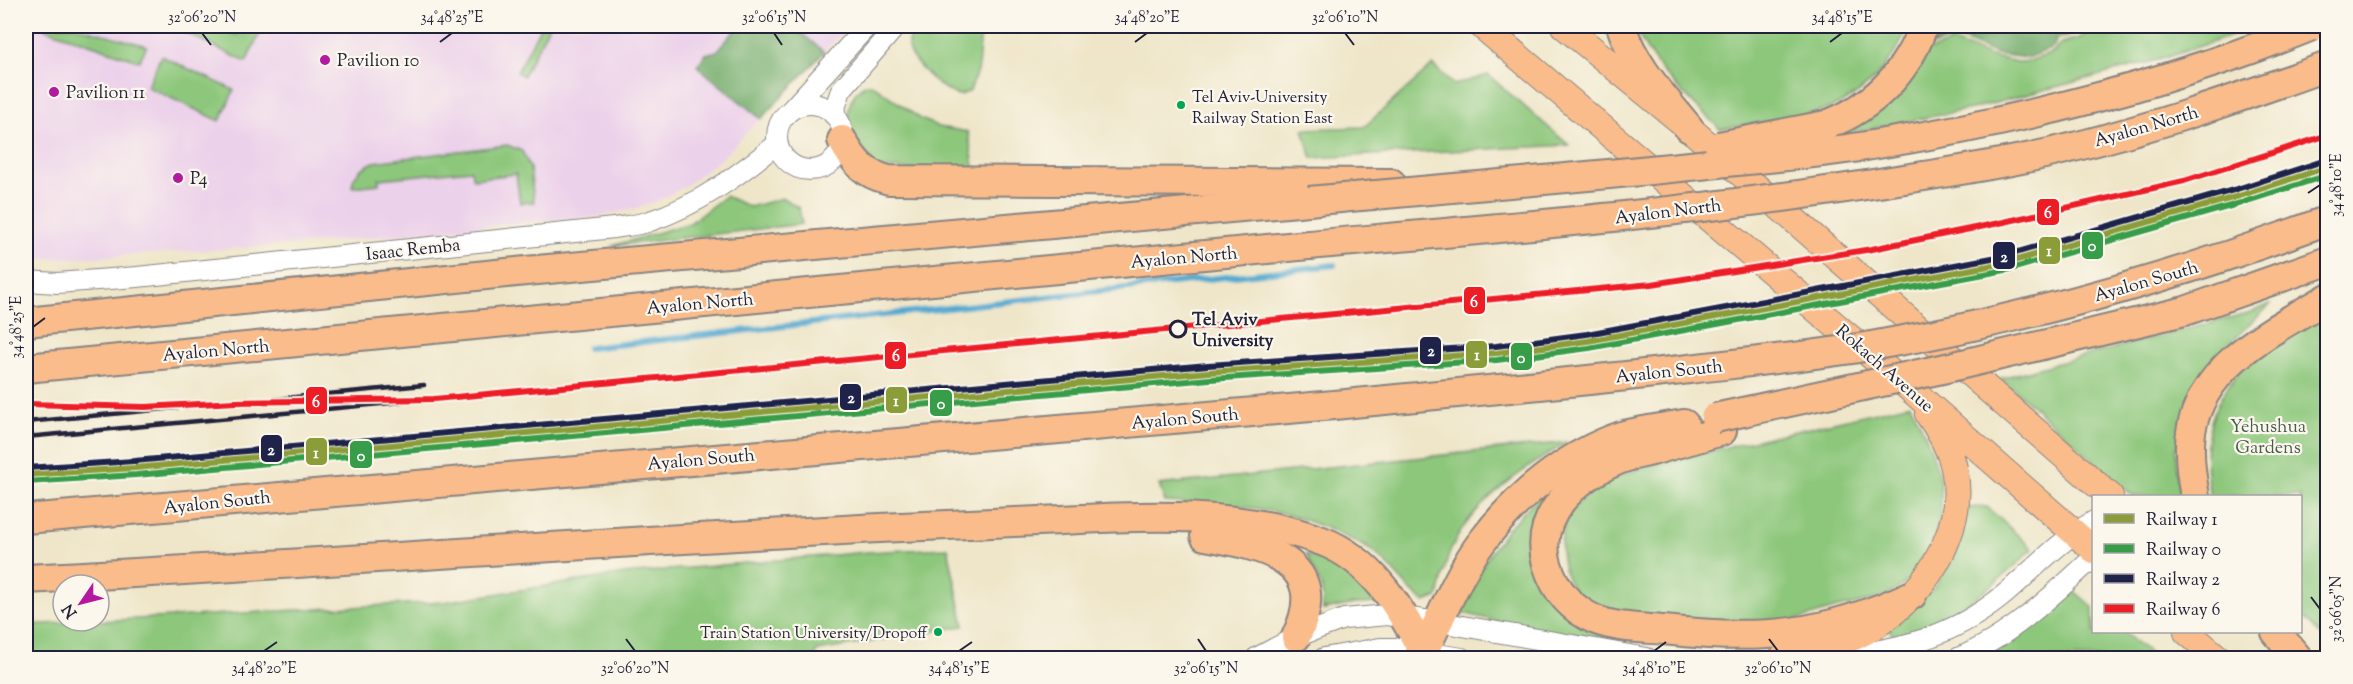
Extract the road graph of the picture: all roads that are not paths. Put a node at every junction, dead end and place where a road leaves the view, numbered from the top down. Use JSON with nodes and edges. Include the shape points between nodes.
{"nodes":[{"id":1,"x":867,"y":26,"type":"edge"},
{"id":2,"x":896,"y":26,"type":"edge"},
{"id":3,"x":1482,"y":26,"type":"edge"},
{"id":4,"x":1564,"y":26,"type":"edge"},
{"id":5,"x":1621,"y":26,"type":"edge"},
{"id":6,"x":1923,"y":26,"type":"edge"},
{"id":7,"x":2312,"y":26,"type":"edge"},
{"id":8,"x":2328,"y":66,"type":"edge"},
{"id":9,"x":791,"y":110,"type":"junction"},
{"id":10,"x":837,"y":127,"type":"junction"},
{"id":11,"x":1689,"y":128,"type":"junction"},
{"id":12,"x":777,"y":144,"type":"junction"},
{"id":13,"x":1529,"y":181,"type":"junction"},
{"id":14,"x":1307,"y":192,"type":"junction"},
{"id":15,"x":2328,"y":220,"type":"edge"},
{"id":16,"x":2328,"y":261,"type":"edge"},
{"id":17,"x":26,"y":281,"type":"edge"},
{"id":18,"x":2328,"y":298,"type":"edge"},
{"id":19,"x":26,"y":322,"type":"edge"},
{"id":20,"x":35,"y":367,"type":"edge"},
{"id":21,"x":1908,"y":387,"type":"junction"},
{"id":22,"x":1719,"y":425,"type":"junction"},
{"id":23,"x":2193,"y":484,"type":"edge"},
{"id":24,"x":2109,"y":495,"type":"edge"},
{"id":25,"x":1099,"y":518,"type":"junction"},
{"id":26,"x":26,"y":519,"type":"edge"},
{"id":27,"x":2083,"y":527,"type":"edge"},
{"id":28,"x":2092,"y":546,"type":"edge"},
{"id":29,"x":2092,"y":559,"type":"edge"},
{"id":30,"x":26,"y":579,"type":"edge"},
{"id":31,"x":1912,"y":595,"type":"junction"},
{"id":32,"x":1405,"y":618,"type":"junction"},
{"id":33,"x":1439,"y":622,"type":"junction"},
{"id":34,"x":2188,"y":633,"type":"edge"},
{"id":35,"x":2266,"y":633,"type":"edge"},
{"id":36,"x":2277,"y":633,"type":"edge"},
{"id":37,"x":1296,"y":637,"type":"junction"},
{"id":38,"x":1423,"y":652,"type":"junction"},
{"id":39,"x":1256,"y":658,"type":"edge"},
{"id":40,"x":1324,"y":658,"type":"edge"},
{"id":41,"x":1462,"y":658,"type":"edge"},
{"id":42,"x":1647,"y":658,"type":"edge"},
{"id":43,"x":1784,"y":658,"type":"edge"},
{"id":44,"x":1831,"y":658,"type":"edge"},
{"id":45,"x":1958,"y":658,"type":"edge"},
{"id":46,"x":2218,"y":658,"type":"edge"},
{"id":47,"x":2297,"y":658,"type":"edge"}],
"edges":[{"from":1,"to":9,"type":"street"},
{"from":2,"to":10,"type":"street","via":[[841,90]]},
{"from":3,"to":21,"type":"main road","name":"Rokach Avenue"},
{"from":4,"to":11,"type":"main road"},
{"from":5,"to":11,"type":"highway","via":[[1643,71]]},
{"from":6,"to":13,"type":"highway","bridge":true,"via":[[1906,62],[1883,90],[1826,125]]},
{"from":7,"to":13,"type":"highway","bridge":true,"via":[[2119,92],[1939,133],[1864,147]]},
{"from":8,"to":20,"type":"highway","name":"Ayalon North","bridge":true,"via":[[2142,129],[2047,153],[1835,190],[1622,217]]},
{"from":9,"to":10,"type":"street","via":[[817,105]]},
{"from":9,"to":12,"type":"street","via":[[779,125]]},
{"from":10,"to":12,"type":"street","via":[[834,159],[816,169],[806,170],[788,162]]},
{"from":10,"to":14,"type":"highway","via":[[856,164],[889,180]]},
{"from":11,"to":24,"type":"main road"},
{"from":12,"to":17,"type":"street","name":"Isaac Remba","via":[[718,189],[648,222],[137,277],[57,283]]},
{"from":13,"to":14,"type":"highway","bridge":true},
{"from":14,"to":19,"type":"highway"},
{"from":15,"to":26,"type":"highway","name":"Ayalon South","bridge":true,"via":[[2144,283],[1871,346],[1638,375],[1334,405]]},
{"from":16,"to":22,"type":"highway","bridge":true,"via":[[2185,311]]},
{"from":18,"to":23,"type":"highway","via":[[2245,349],[2212,384],[2193,424]]},
{"from":21,"to":27,"type":"main road","name":"Rokach Avenue"},
{"from":21,"to":31,"type":"main road","via":[[1941,435],[1956,484],[1951,530],[1944,550]]},
{"from":22,"to":31,"type":"highway","via":[[1619,460],[1580,481],[1552,512],[1544,545],[1547,563],[1568,603],[1599,621],[1624,626],[1753,636],[1841,623]]},
{"from":22,"to":33,"type":"highway","via":[[1623,436],[1584,452],[1548,476],[1480,544]]},
{"from":25,"to":30,"type":"highway"},
{"from":25,"to":32,"type":"highway","via":[[1198,518],[1301,534],[1326,543],[1359,563],[1379,581]]},
{"from":25,"to":37,"type":"highway","via":[[1238,542],[1290,562],[1305,588],[1306,600],[1305,619]]},
{"from":27,"to":28,"type":"main road","name":"Rokach Avenue"},
{"from":27,"to":44,"type":"street","via":[[2004,595],[1943,633],[1885,651]]},
{"from":29,"to":45,"type":"street","via":[[2013,627],[1975,652]]},
{"from":31,"to":43,"type":"main road","via":[[1883,621],[1853,638],[1826,649]]},
{"from":32,"to":33,"type":"street"},
{"from":32,"to":37,"type":"street","via":[[1387,615],[1344,619]]},
{"from":32,"to":38,"type":"highway"},
{"from":33,"to":38,"type":"highway"},
{"from":33,"to":42,"type":"street"},
{"from":34,"to":46,"type":"main road"},
{"from":35,"to":47,"type":"main road"},
{"from":36,"to":47,"type":"highway"},
{"from":37,"to":39,"type":"street"},
{"from":38,"to":40,"type":"street","via":[[1380,648]]},
{"from":38,"to":41,"type":"street"}]}
